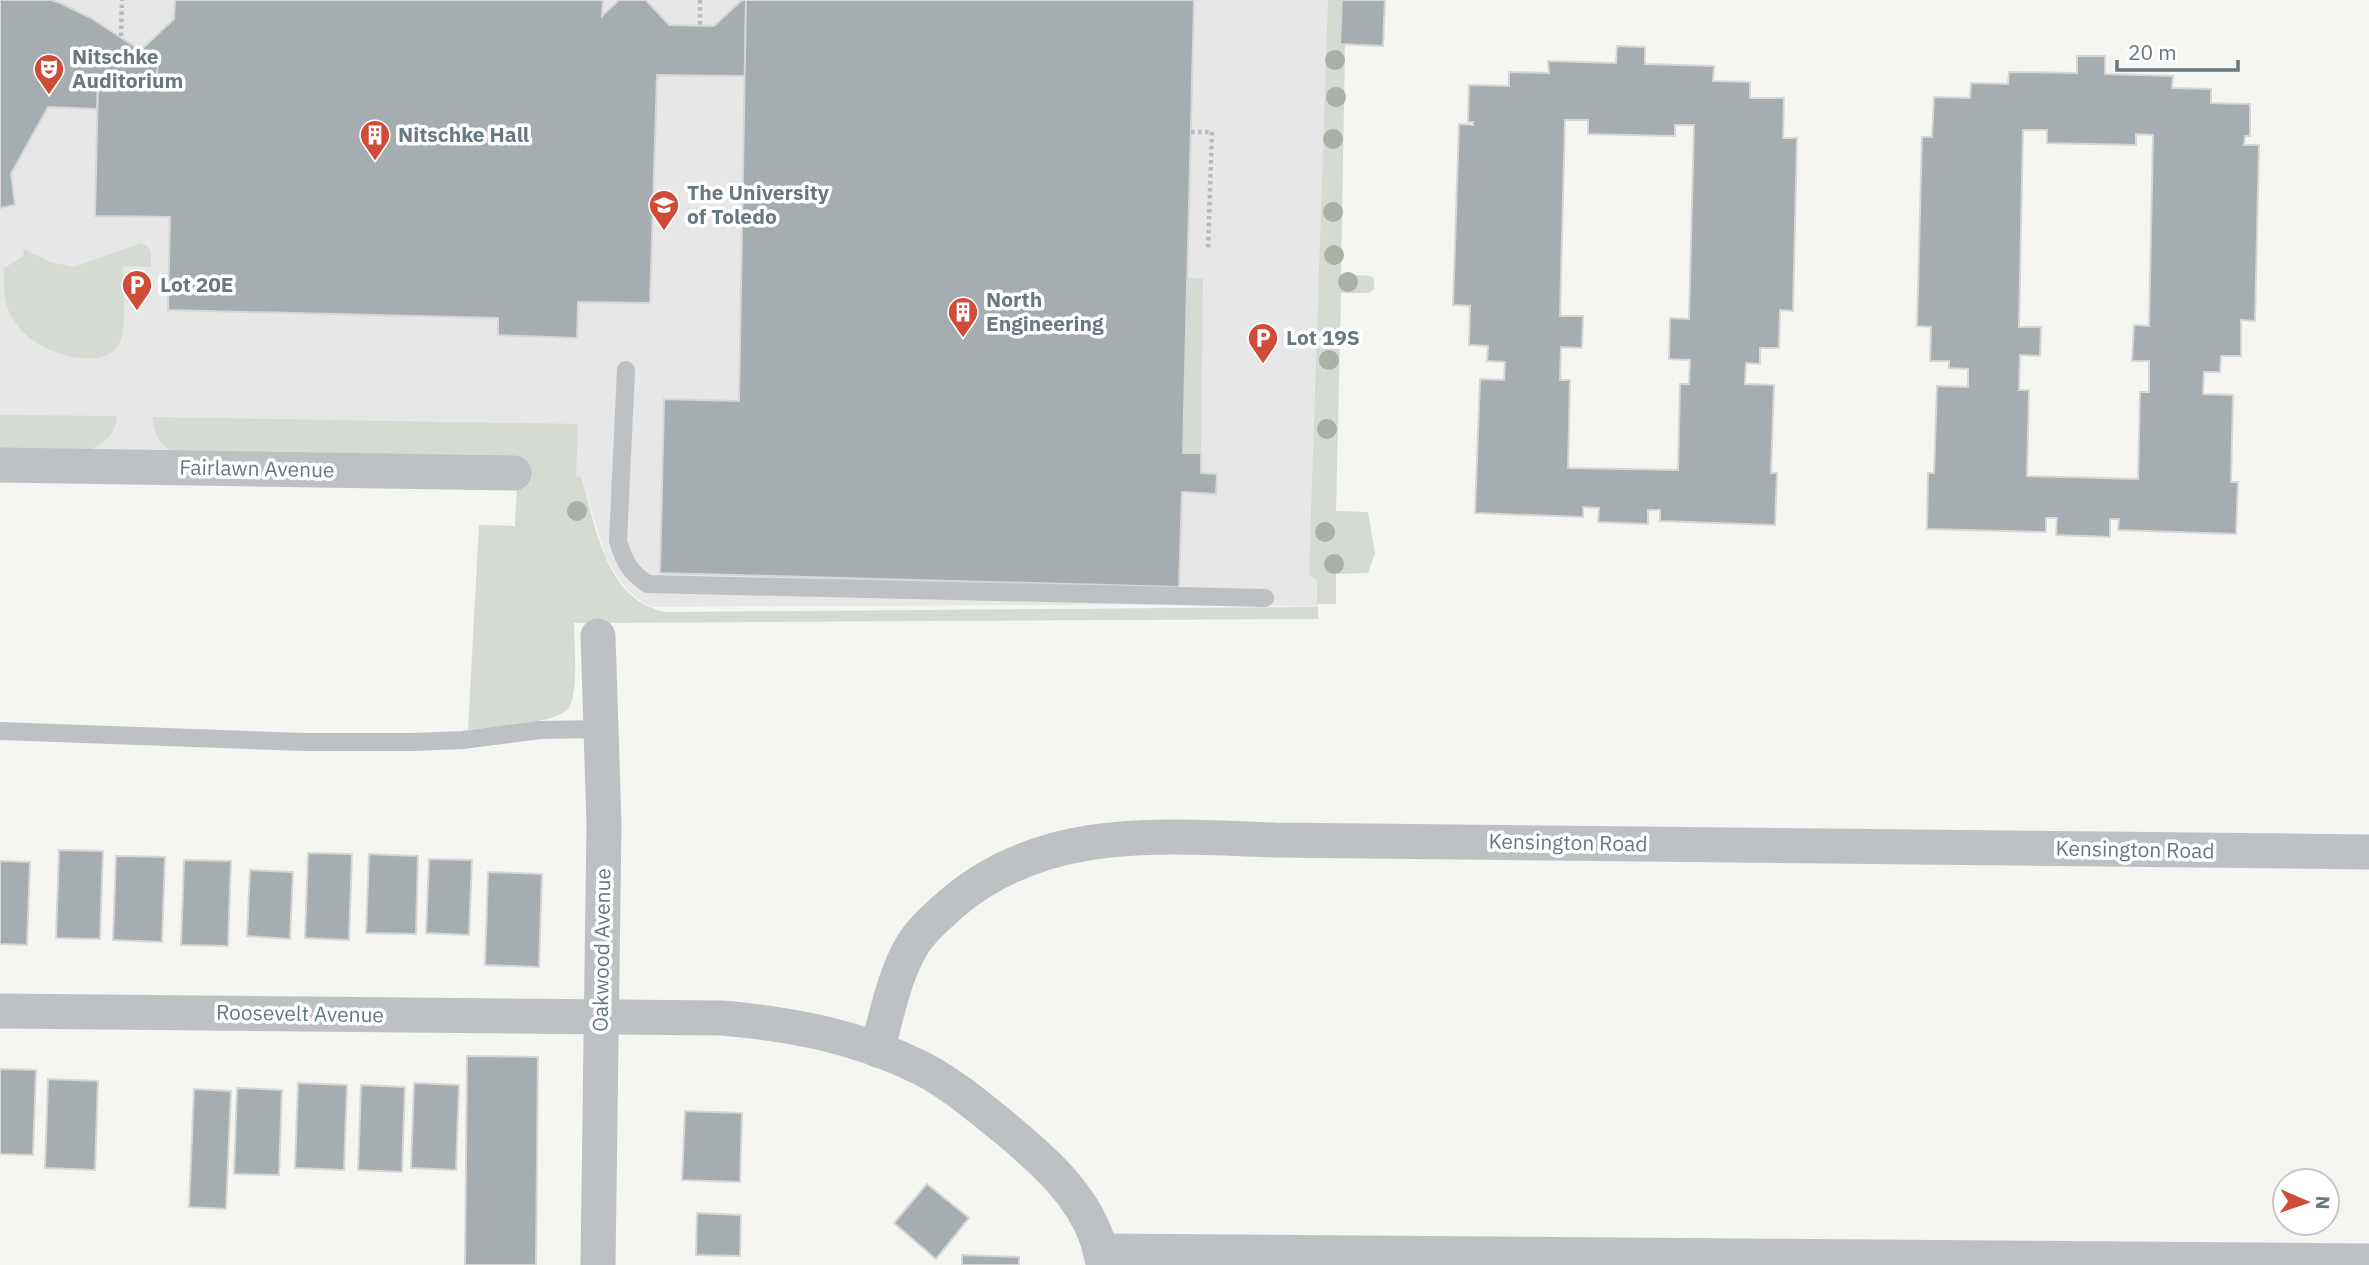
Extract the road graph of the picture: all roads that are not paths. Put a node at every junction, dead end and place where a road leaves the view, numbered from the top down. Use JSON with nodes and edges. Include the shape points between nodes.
{"nodes":[{"id":1,"x":626,"y":370,"type":"dead end"},
{"id":2,"x":0,"y":465,"type":"edge"},
{"id":3,"x":514,"y":473,"type":"dead end"},
{"id":4,"x":1265,"y":598,"type":"dead end"},
{"id":5,"x":598,"y":636,"type":"dead end"},
{"id":6,"x":600,"y":729,"type":"junction"},
{"id":7,"x":0,"y":731,"type":"edge"},
{"id":8,"x":2369,"y":852,"type":"edge"},
{"id":9,"x":0,"y":1011,"type":"edge"},
{"id":10,"x":600,"y":1017,"type":"junction"},
{"id":11,"x":877,"y":1050,"type":"junction"},
{"id":12,"x":1102,"y":1258,"type":"edge"},
{"id":13,"x":2369,"y":1261,"type":"edge"},
{"id":14,"x":598,"y":1265,"type":"edge"}],
"edges":[{"from":1,"to":4,"type":"lane","via":[[618,541],[624,561],[648,584]]},
{"from":2,"to":3,"type":"street","name":"Fairlawn Avenue"},
{"from":5,"to":6,"type":"street","name":"Oakwood Avenue"},
{"from":6,"to":7,"type":"lane","via":[[386,742]]},
{"from":6,"to":10,"type":"street","name":"Oakwood Avenue","via":[[604,824]]},
{"from":8,"to":11,"type":"street","name":"Kensington Road","via":[[1172,836],[1102,840],[1016,862],[985,877],[933,920],[901,967]]},
{"from":9,"to":10,"type":"street","name":"Roosevelt Avenue"},
{"from":10,"to":11,"type":"street","name":"Roosevelt Avenue","via":[[767,1022],[845,1038]]},
{"from":10,"to":14,"type":"street","name":"Oakwood Avenue"},
{"from":11,"to":12,"type":"street","name":"Roosevelt Avenue","via":[[925,1070],[958,1091],[1037,1155],[1084,1212]]},
{"from":12,"to":13,"type":"street"}]}
